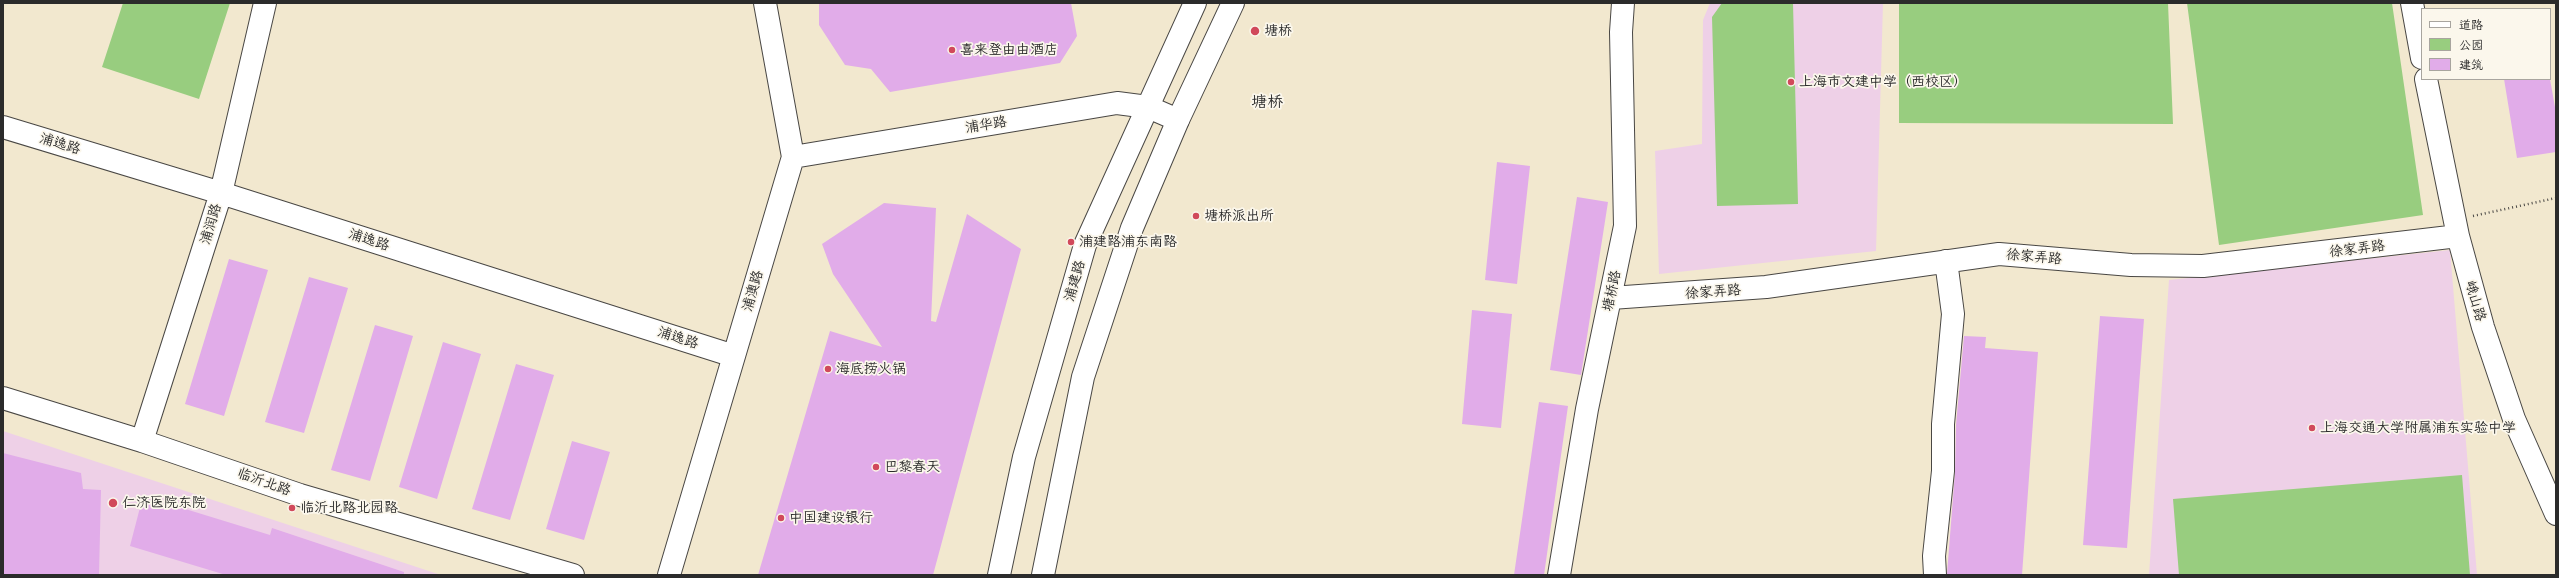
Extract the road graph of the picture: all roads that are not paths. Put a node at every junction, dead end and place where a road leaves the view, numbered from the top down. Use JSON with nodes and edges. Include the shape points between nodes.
{"nodes":[{"id":1,"x":265,"y":3,"type":"edge"},
{"id":2,"x":765,"y":3,"type":"edge"},
{"id":3,"x":1195,"y":3,"type":"edge"},
{"id":4,"x":1233,"y":3,"type":"edge"},
{"id":5,"x":1623,"y":3,"type":"edge"},
{"id":6,"x":2412,"y":3,"type":"edge"},
{"id":7,"x":2421,"y":52,"type":"edge"},
{"id":8,"x":2426,"y":80,"type":"edge"},
{"id":9,"x":1148,"y":107,"type":"junction"},
{"id":10,"x":1178,"y":120,"type":"junction"},
{"id":11,"x":3,"y":127,"type":"edge"},
{"id":12,"x":793,"y":157,"type":"junction"},
{"id":13,"x":221,"y":193,"type":"junction"},
{"id":14,"x":2457,"y":228,"type":"junction"},
{"id":15,"x":1946,"y":261,"type":"junction"},
{"id":16,"x":1611,"y":298,"type":"junction"},
{"id":17,"x":734,"y":356,"type":"junction"},
{"id":18,"x":3,"y":398,"type":"edge"},
{"id":19,"x":142,"y":441,"type":"junction"},
{"id":20,"x":2556,"y":514,"type":"edge"},
{"id":21,"x":573,"y":575,"type":"edge"},
{"id":22,"x":669,"y":575,"type":"edge"},
{"id":23,"x":999,"y":575,"type":"edge"},
{"id":24,"x":1043,"y":575,"type":"edge"},
{"id":25,"x":1559,"y":575,"type":"edge"},
{"id":26,"x":1935,"y":575,"type":"edge"}],
"edges":[{"from":1,"to":13,"type":"street","name":"浦润路"},
{"from":2,"to":12,"type":"street","name":"浦澳路"},
{"from":3,"to":9,"type":"street","name":"浦建路"},
{"from":4,"to":10,"type":"street"},
{"from":5,"to":16,"type":"street","name":"塘桥路","via":[[1621,32],[1626,210],[1621,252]]},
{"from":6,"to":7,"type":"street"},
{"from":8,"to":14,"type":"street","name":"峨山路"},
{"from":9,"to":10,"type":"street","name":"浦华路"},
{"from":9,"to":12,"type":"street","name":"浦华路","via":[[1117,103]]},
{"from":9,"to":23,"type":"street","name":"浦建路","via":[[1085,245],[1024,457]]},
{"from":10,"to":24,"type":"street","via":[[1132,228],[1083,377]]},
{"from":11,"to":13,"type":"street","name":"浦逸路"},
{"from":12,"to":17,"type":"street","name":"浦澳路"},
{"from":13,"to":17,"type":"street","name":"浦逸路"},
{"from":13,"to":19,"type":"street","name":"浦润路"},
{"from":14,"to":15,"type":"street","name":"徐家弄路","via":[[2203,266],[2130,265],[2012,254]]},
{"from":14,"to":20,"type":"street","name":"峨山路","via":[[2497,374]]},
{"from":15,"to":16,"type":"street","name":"徐家弄路","via":[[1766,287]]},
{"from":15,"to":26,"type":"street","via":[[1953,314],[1943,424],[1943,471],[1934,556]]},
{"from":16,"to":25,"type":"street","name":"塘桥路","via":[[1573,480]]},
{"from":17,"to":22,"type":"street","name":"浦澳路"},
{"from":18,"to":19,"type":"street","name":"临沂北路"},
{"from":19,"to":21,"type":"street","name":"临沂北路","via":[[300,495]]}]}
